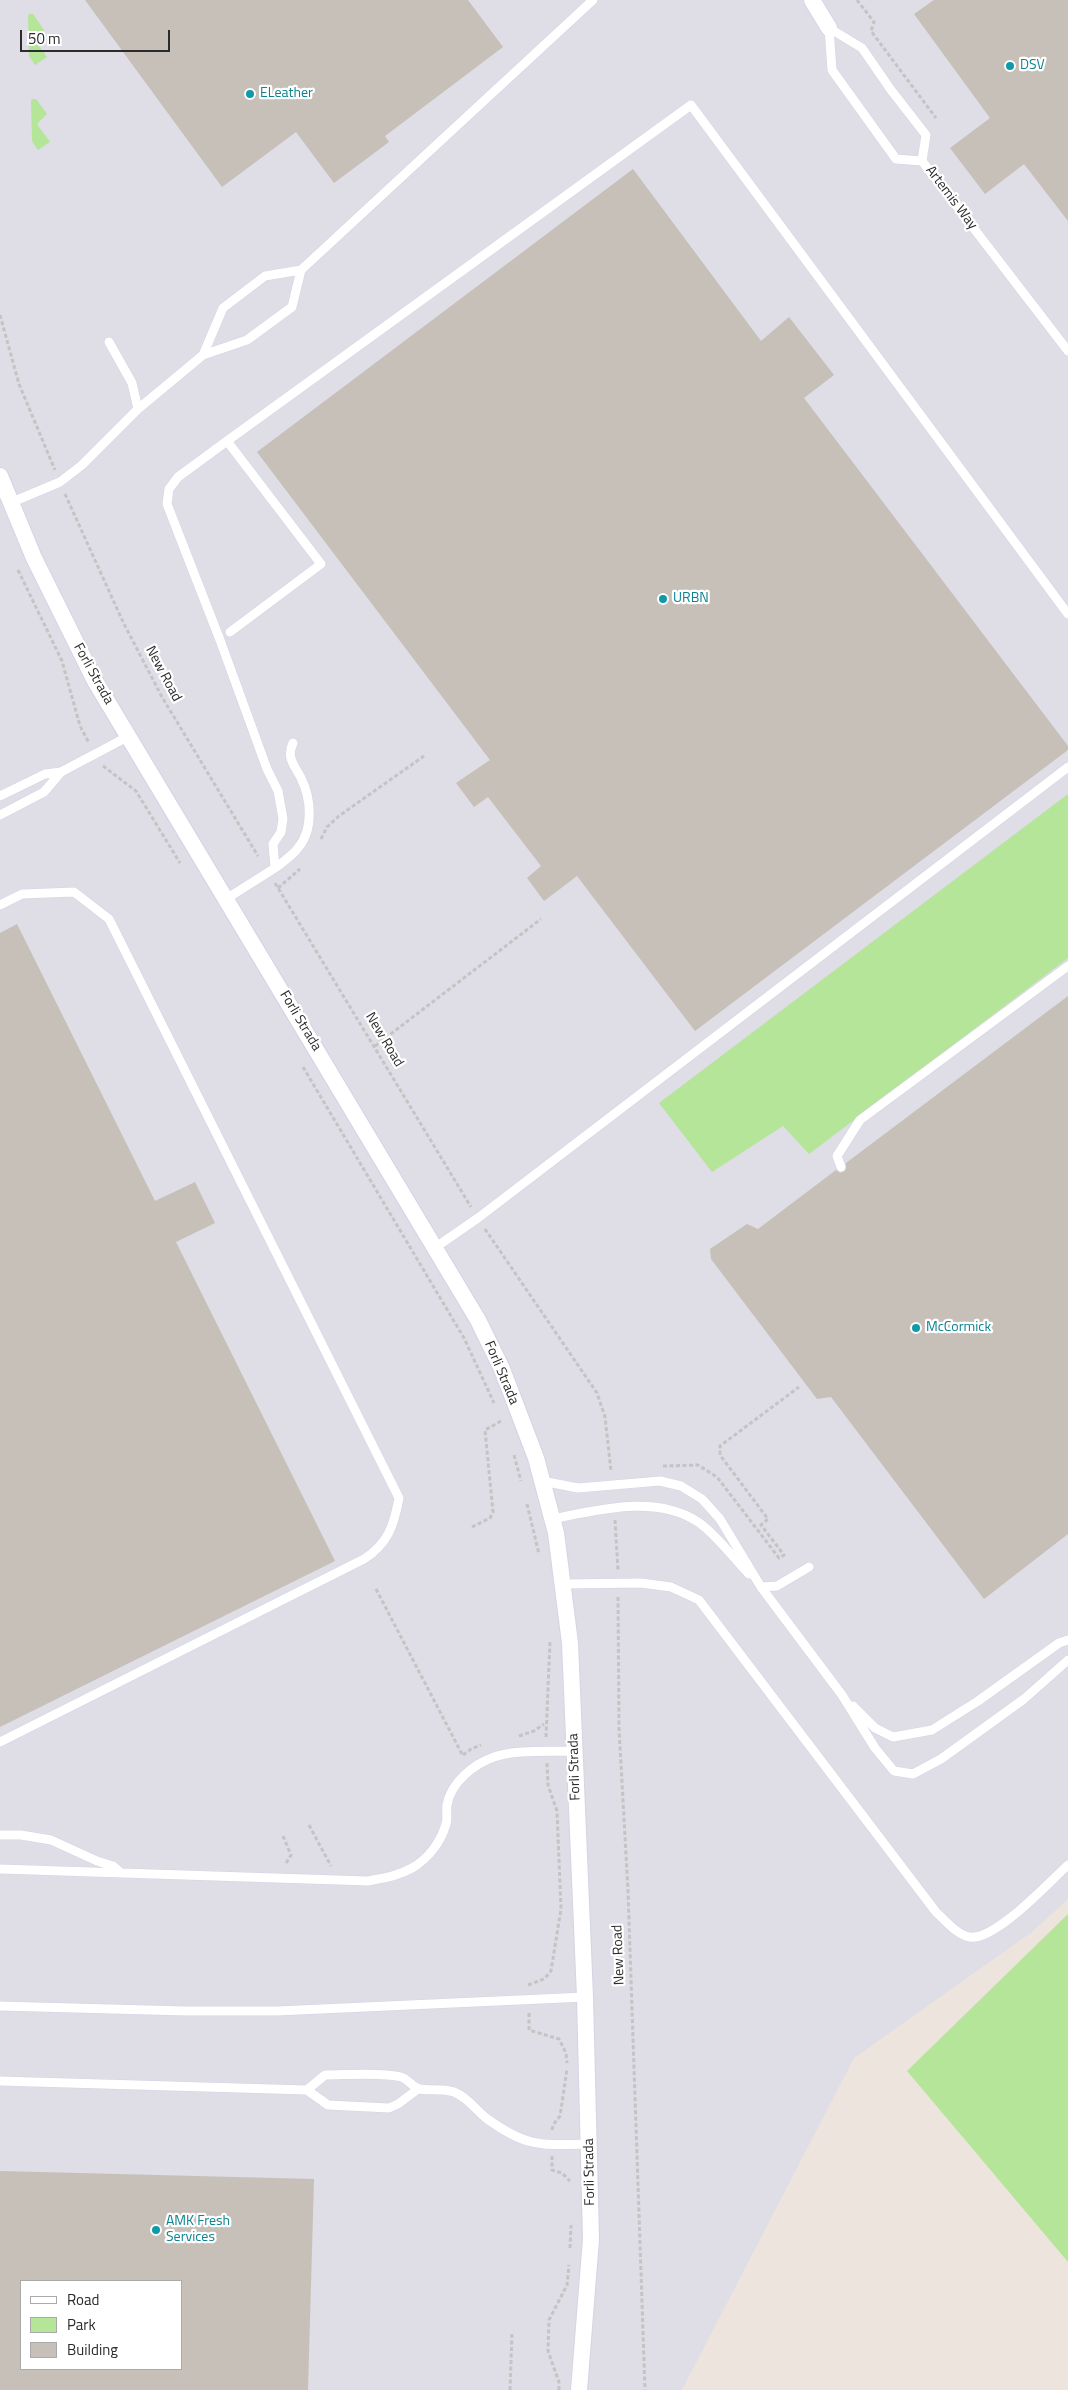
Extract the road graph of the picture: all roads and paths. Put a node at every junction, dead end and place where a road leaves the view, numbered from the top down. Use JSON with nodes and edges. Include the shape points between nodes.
{"nodes":[{"id":1,"x":593,"y":0,"type":"edge"},
{"id":2,"x":812,"y":0,"type":"edge"},
{"id":3,"x":857,"y":0,"type":"edge"},
{"id":4,"x":829,"y":28,"type":"junction"},
{"id":5,"x":936,"y":118,"type":"dead end"},
{"id":6,"x":922,"y":161,"type":"junction"},
{"id":7,"x":301,"y":270,"type":"junction"},
{"id":8,"x":0,"y":315,"type":"edge"},
{"id":9,"x":109,"y":342,"type":"dead end"},
{"id":10,"x":1068,"y":351,"type":"edge"},
{"id":11,"x":203,"y":356,"type":"junction"},
{"id":12,"x":138,"y":409,"type":"junction"},
{"id":13,"x":227,"y":441,"type":"junction"},
{"id":14,"x":52,"y":463,"type":"dead end"},
{"id":15,"x":0,"y":476,"type":"edge"},
{"id":16,"x":68,"y":500,"type":"dead end"},
{"id":17,"x":10,"y":503,"type":"junction"},
{"id":18,"x":16,"y":566,"type":"dead end"},
{"id":19,"x":1068,"y":614,"type":"edge"},
{"id":20,"x":230,"y":632,"type":"dead end"},
{"id":21,"x":129,"y":736,"type":"junction"},
{"id":22,"x":88,"y":743,"type":"dead end"},
{"id":23,"x":293,"y":743,"type":"dead end"},
{"id":24,"x":424,"y":756,"type":"dead end"},
{"id":25,"x":104,"y":767,"type":"dead end"},
{"id":26,"x":1068,"y":767,"type":"edge"},
{"id":27,"x":62,"y":772,"type":"junction"},
{"id":28,"x":0,"y":796,"type":"edge"},
{"id":29,"x":0,"y":815,"type":"edge"},
{"id":30,"x":317,"y":846,"type":"dead end"},
{"id":31,"x":254,"y":849,"type":"dead end"},
{"id":32,"x":304,"y":866,"type":"dead end"},
{"id":33,"x":275,"y":868,"type":"junction"},
{"id":34,"x":186,"y":871,"type":"dead end"},
{"id":35,"x":226,"y":899,"type":"junction"},
{"id":36,"x":0,"y":905,"type":"edge"},
{"id":37,"x":541,"y":919,"type":"dead end"},
{"id":38,"x":1068,"y":966,"type":"edge"},
{"id":39,"x":375,"y":1046,"type":"junction"},
{"id":40,"x":301,"y":1063,"type":"dead end"},
{"id":41,"x":841,"y":1167,"type":"dead end"},
{"id":42,"x":470,"y":1204,"type":"dead end"},
{"id":43,"x":487,"y":1232,"type":"dead end"},
{"id":44,"x":436,"y":1247,"type":"junction"},
{"id":45,"x":799,"y":1387,"type":"dead end"},
{"id":46,"x":494,"y":1405,"type":"dead end"},
{"id":47,"x":498,"y":1413,"type":"dead end"},
{"id":48,"x":501,"y":1421,"type":"junction"},
{"id":49,"x":505,"y":1430,"type":"dead end"},
{"id":50,"x":511,"y":1448,"type":"dead end"},
{"id":51,"x":656,"y":1466,"type":"dead end"},
{"id":52,"x":620,"y":1469,"type":"dead end"},
{"id":53,"x":542,"y":1481,"type":"junction"},
{"id":54,"x":522,"y":1485,"type":"dead end"},
{"id":55,"x":525,"y":1494,"type":"dead end"},
{"id":56,"x":552,"y":1520,"type":"junction"},
{"id":57,"x":615,"y":1520,"type":"dead end"},
{"id":58,"x":472,"y":1527,"type":"dead end"},
{"id":59,"x":540,"y":1562,"type":"dead end"},
{"id":60,"x":809,"y":1567,"type":"dead end"},
{"id":61,"x":618,"y":1582,"type":"junction"},
{"id":62,"x":562,"y":1584,"type":"junction"},
{"id":63,"x":761,"y":1588,"type":"junction"},
{"id":64,"x":376,"y":1589,"type":"dead end"},
{"id":65,"x":550,"y":1639,"type":"dead end"},
{"id":66,"x":1068,"y":1640,"type":"edge"},
{"id":67,"x":1068,"y":1660,"type":"edge"},
{"id":68,"x":842,"y":1695,"type":"junction"},
{"id":69,"x":514,"y":1737,"type":"dead end"},
{"id":70,"x":0,"y":1742,"type":"edge"},
{"id":71,"x":485,"y":1743,"type":"dead end"},
{"id":72,"x":574,"y":1751,"type":"junction"},
{"id":73,"x":463,"y":1756,"type":"junction"},
{"id":74,"x":457,"y":1762,"type":"dead end"},
{"id":75,"x":548,"y":1785,"type":"dead end"},
{"id":76,"x":309,"y":1825,"type":"dead end"},
{"id":77,"x":0,"y":1835,"type":"edge"},
{"id":78,"x":283,"y":1836,"type":"dead end"},
{"id":79,"x":1068,"y":1864,"type":"edge"},
{"id":80,"x":291,"y":1867,"type":"dead end"},
{"id":81,"x":323,"y":1867,"type":"dead end"},
{"id":82,"x":331,"y":1867,"type":"junction"},
{"id":83,"x":0,"y":1869,"type":"edge"},
{"id":84,"x":336,"y":1871,"type":"dead end"},
{"id":85,"x":121,"y":1873,"type":"junction"},
{"id":86,"x":528,"y":1990,"type":"dead end"},
{"id":87,"x":585,"y":1997,"type":"junction"},
{"id":88,"x":0,"y":2006,"type":"edge"},
{"id":89,"x":529,"y":2025,"type":"dead end"},
{"id":90,"x":0,"y":2081,"type":"edge"},
{"id":91,"x":418,"y":2089,"type":"junction"},
{"id":92,"x":307,"y":2090,"type":"junction"},
{"id":93,"x":552,"y":2134,"type":"dead end"},
{"id":94,"x":589,"y":2144,"type":"junction"},
{"id":95,"x":552,"y":2166,"type":"dead end"},
{"id":96,"x":571,"y":2184,"type":"dead end"},
{"id":97,"x":571,"y":2223,"type":"dead end"},
{"id":98,"x":570,"y":2252,"type":"dead end"},
{"id":99,"x":569,"y":2260,"type":"dead end"},
{"id":100,"x":512,"y":2333,"type":"dead end"},
{"id":101,"x":510,"y":2390,"type":"edge"},
{"id":102,"x":559,"y":2390,"type":"edge"},
{"id":103,"x":579,"y":2390,"type":"edge"},
{"id":104,"x":645,"y":2390,"type":"edge"}],
"edges":[{"from":1,"to":7,"type":"lane"},
{"from":2,"to":4,"type":"street","name":"Artemis Way"},
{"from":3,"to":5,"type":"path","via":[[874,22],[871,31],[876,39]]},
{"from":4,"to":6,"type":"lane","name":"Artemis Way","via":[[862,48],[926,134]]},
{"from":4,"to":6,"type":"lane","via":[[832,70],[896,160]]},
{"from":6,"to":10,"type":"lane","name":"Artemis Way"},
{"from":7,"to":11,"type":"lane","via":[[292,306],[248,340]]},
{"from":7,"to":11,"type":"lane","via":[[265,276],[223,308]]},
{"from":8,"to":14,"type":"path","via":[[19,384]]},
{"from":9,"to":12,"type":"lane","via":[[132,383]]},
{"from":11,"to":12,"type":"lane"},
{"from":12,"to":17,"type":"lane","via":[[82,465],[60,482]]},
{"from":13,"to":19,"type":"lane","via":[[691,105]]},
{"from":13,"to":20,"type":"lane","via":[[321,564]]},
{"from":13,"to":33,"type":"lane","via":[[178,477],[168,489],[167,504],[266,768],[278,791],[283,819],[281,832],[273,844]]},
{"from":15,"to":17,"type":"street","name":"Forli Strada"},
{"from":16,"to":31,"type":"path","name":"New Road","via":[[124,624],[162,697]]},
{"from":17,"to":21,"type":"street","name":"Forli Strada","via":[[95,681]]},
{"from":18,"to":22,"type":"path","via":[[62,661]]},
{"from":21,"to":27,"type":"lane"},
{"from":21,"to":35,"type":"street","name":"Forli Strada"},
{"from":23,"to":33,"type":"lane","via":[[289,752],[291,761],[307,792],[310,817],[300,846]]},
{"from":24,"to":30,"type":"path","via":[[339,816],[327,827]]},
{"from":25,"to":34,"type":"path","via":[[136,791]]},
{"from":26,"to":44,"type":"lane"},
{"from":27,"to":28,"type":"lane","via":[[45,774]]},
{"from":27,"to":29,"type":"lane","via":[[44,792]]},
{"from":32,"to":39,"type":"path","name":"New Road","via":[[278,888]]},
{"from":33,"to":35,"type":"lane"},
{"from":35,"to":44,"type":"street","name":"Forli Strada"},
{"from":36,"to":70,"type":"lane","via":[[22,894],[74,892],[109,919],[399,1498],[386,1538],[377,1551],[364,1560]]},
{"from":37,"to":39,"type":"path"},
{"from":38,"to":41,"type":"lane","via":[[860,1120],[837,1156]]},
{"from":39,"to":42,"type":"path","name":"New Road"},
{"from":40,"to":46,"type":"path","via":[[464,1338]]},
{"from":43,"to":52,"type":"path","via":[[597,1393],[605,1417],[610,1470]]},
{"from":44,"to":53,"type":"street","name":"Forli Strada","via":[[502,1369]]},
{"from":45,"to":51,"type":"path","via":[[720,1446],[720,1454],[768,1519],[761,1525],[784,1555],[779,1558],[717,1477],[698,1465]]},
{"from":47,"to":48,"type":"path"},
{"from":48,"to":49,"type":"path"},
{"from":48,"to":58,"type":"path","via":[[485,1430],[493,1512],[490,1518]]},
{"from":50,"to":54,"type":"path"},
{"from":53,"to":56,"type":"street","name":"Forli Strada"},
{"from":53,"to":63,"type":"lane","via":[[578,1488],[660,1481],[681,1486],[702,1499],[720,1519]]},
{"from":55,"to":59,"type":"path"},
{"from":56,"to":62,"type":"street","name":"Forli Strada"},
{"from":56,"to":63,"type":"lane","via":[[636,1507],[681,1512],[700,1523]]},
{"from":57,"to":61,"type":"path","name":"New Road"},
{"from":60,"to":63,"type":"lane","via":[[777,1586]]},
{"from":61,"to":62,"type":"lane"},
{"from":61,"to":79,"type":"lane","via":[[670,1587],[698,1600],[936,1912],[960,1933],[971,1938],[987,1934],[1006,1922]]},
{"from":61,"to":104,"type":"path","name":"New Road","via":[[619,1728],[628,1891]]},
{"from":62,"to":72,"type":"street","name":"Forli Strada","via":[[570,1644]]},
{"from":63,"to":68,"type":"lane"},
{"from":64,"to":73,"type":"path"},
{"from":65,"to":69,"type":"path","via":[[545,1723],[534,1731]]},
{"from":66,"to":68,"type":"lane","via":[[932,1730],[893,1737],[875,1728]]},
{"from":67,"to":68,"type":"lane","via":[[1024,1699],[941,1759],[913,1774],[894,1771],[875,1748]]},
{"from":71,"to":73,"type":"path"},
{"from":72,"to":85,"type":"lane","via":[[495,1756],[474,1766],[458,1783],[447,1804],[447,1822],[438,1842],[426,1858],[394,1876],[368,1881]]},
{"from":72,"to":87,"type":"street","name":"Forli Strada"},
{"from":73,"to":74,"type":"path"},
{"from":75,"to":86,"type":"path","via":[[557,1811],[561,1909],[551,1971],[544,1979],[528,1983]]},
{"from":76,"to":82,"type":"path"},
{"from":77,"to":85,"type":"lane","via":[[51,1840],[114,1866]]},
{"from":78,"to":80,"type":"path","via":[[291,1855],[283,1867]]},
{"from":81,"to":82,"type":"path"},
{"from":82,"to":84,"type":"path"},
{"from":83,"to":85,"type":"lane"},
{"from":87,"to":88,"type":"lane","via":[[277,2011]]},
{"from":87,"to":94,"type":"street","name":"Forli Strada"},
{"from":89,"to":93,"type":"path","via":[[529,2030],[558,2039],[566,2053],[567,2069],[560,2116],[553,2125]]},
{"from":90,"to":92,"type":"lane"},
{"from":91,"to":92,"type":"lane","via":[[402,2077],[325,2075]]},
{"from":91,"to":92,"type":"lane","via":[[389,2108],[328,2106]]},
{"from":91,"to":94,"type":"lane","via":[[455,2092],[522,2141],[546,2145]]},
{"from":94,"to":103,"type":"street","name":"Forli Strada","via":[[591,2239]]},
{"from":95,"to":96,"type":"path","via":[[552,2170],[568,2176]]},
{"from":97,"to":98,"type":"path"},
{"from":99,"to":102,"type":"path","via":[[566,2285],[549,2320],[548,2351],[560,2382]]},
{"from":100,"to":101,"type":"path"}]}
